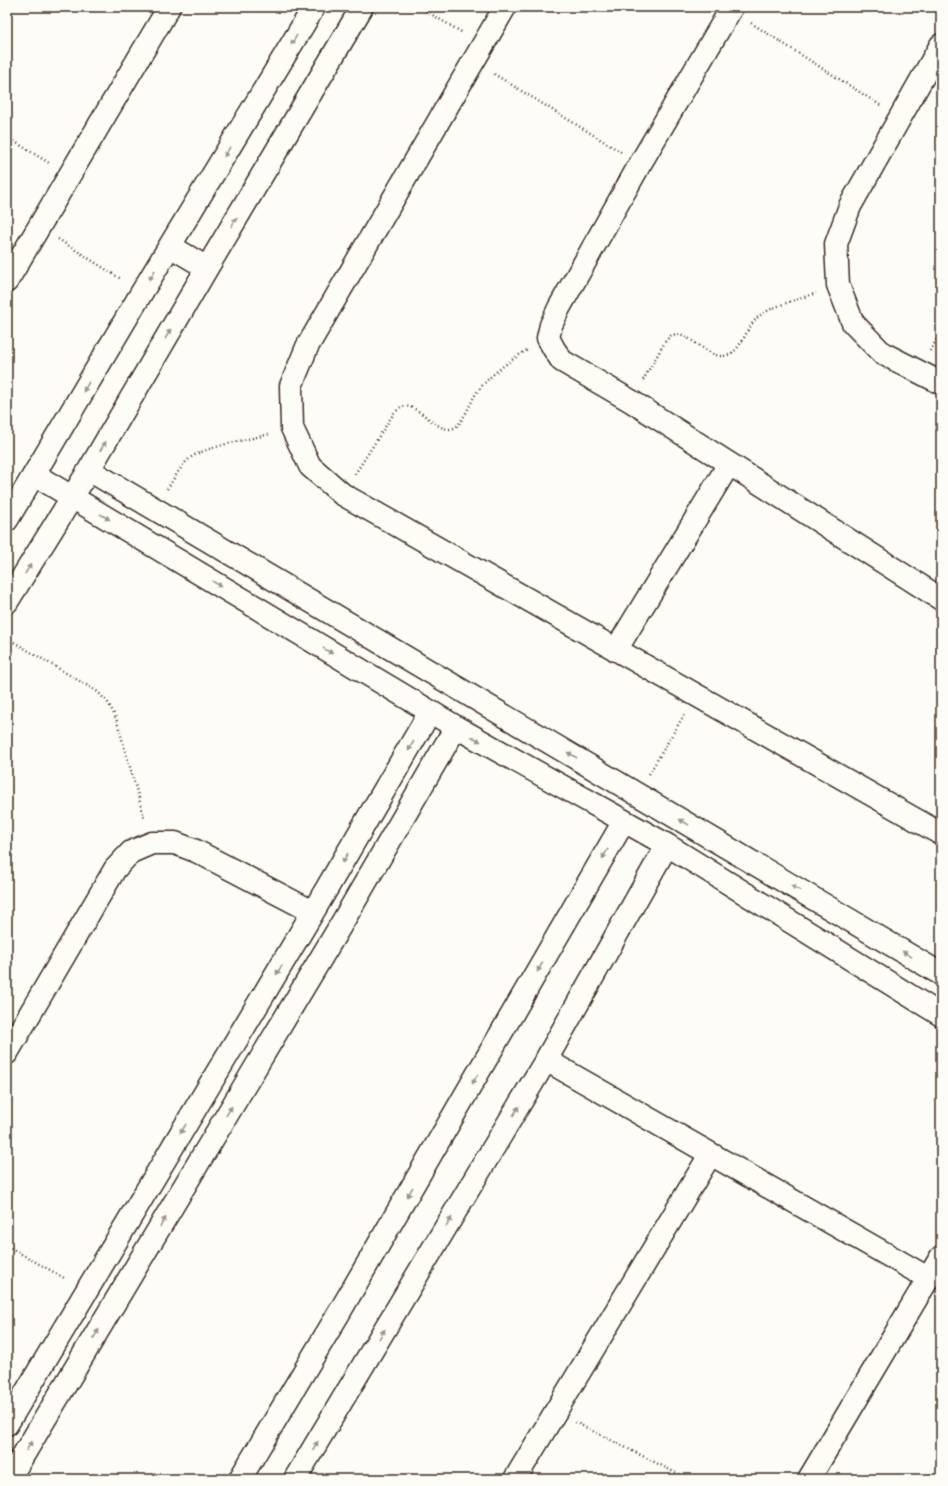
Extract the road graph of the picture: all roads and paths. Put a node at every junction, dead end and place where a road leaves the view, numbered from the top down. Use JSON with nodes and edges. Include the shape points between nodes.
{"nodes":[{"id":1,"x":168,"y":7,"type":"edge"},
{"id":2,"x":314,"y":7,"type":"edge"},
{"id":3,"x":362,"y":7,"type":"edge"},
{"id":4,"x":419,"y":7,"type":"edge"},
{"id":5,"x":505,"y":7,"type":"edge"},
{"id":6,"x":731,"y":8,"type":"edge"},
{"id":7,"x":941,"y":45,"type":"edge"},
{"id":8,"x":478,"y":53,"type":"junction"},
{"id":9,"x":900,"y":118,"type":"junction"},
{"id":10,"x":7,"y":137,"type":"edge"},
{"id":11,"x":640,"y":164,"type":"junction"},
{"id":12,"x":69,"y":176,"type":"junction"},
{"id":13,"x":39,"y":227,"type":"junction"},
{"id":14,"x":170,"y":246,"type":"junction"},
{"id":15,"x":207,"y":268,"type":"junction"},
{"id":16,"x":8,"y":276,"type":"edge"},
{"id":17,"x":838,"y":285,"type":"junction"},
{"id":18,"x":142,"y":292,"type":"junction"},
{"id":19,"x":548,"y":338,"type":"junction"},
{"id":20,"x":941,"y":383,"type":"edge"},
{"id":21,"x":631,"y":401,"type":"junction"},
{"id":22,"x":292,"y":428,"type":"junction"},
{"id":23,"x":729,"y":464,"type":"junction"},
{"id":24,"x":89,"y":470,"type":"junction"},
{"id":25,"x":34,"y":475,"type":"junction"},
{"id":26,"x":342,"y":494,"type":"junction"},
{"id":27,"x":72,"y":497,"type":"junction"},
{"id":28,"x":154,"y":509,"type":"junction"},
{"id":29,"x":7,"y":520,"type":"edge"},
{"id":30,"x":941,"y":599,"type":"edge"},
{"id":31,"x":7,"y":602,"type":"edge"},
{"id":32,"x":7,"y":638,"type":"edge"},
{"id":33,"x":616,"y":650,"type":"junction"},
{"id":34,"x":696,"y":696,"type":"junction"},
{"id":35,"x":430,"y":712,"type":"junction"},
{"id":36,"x":456,"y":727,"type":"junction"},
{"id":37,"x":638,"y":794,"type":"junction"},
{"id":38,"x":624,"y":820,"type":"junction"},
{"id":39,"x":941,"y":834,"type":"edge"},
{"id":40,"x":152,"y":843,"type":"junction"},
{"id":41,"x":667,"y":845,"type":"junction"},
{"id":42,"x":313,"y":912,"type":"junction"},
{"id":43,"x":941,"y":974,"type":"edge"},
{"id":44,"x":941,"y":1016,"type":"edge"},
{"id":45,"x":7,"y":1053,"type":"edge"},
{"id":46,"x":546,"y":1060,"type":"junction"},
{"id":47,"x":710,"y":1155,"type":"junction"},
{"id":48,"x":7,"y":1246,"type":"edge"},
{"id":49,"x":941,"y":1257,"type":"edge"},
{"id":50,"x":928,"y":1278,"type":"junction"},
{"id":51,"x":87,"y":1291,"type":"junction"},
{"id":52,"x":45,"y":1360,"type":"junction"},
{"id":53,"x":71,"y":1376,"type":"junction"},
{"id":54,"x":555,"y":1412,"type":"junction"},
{"id":55,"x":7,"y":1424,"type":"edge"},
{"id":56,"x":9,"y":1479,"type":"edge"},
{"id":57,"x":240,"y":1479,"type":"edge"},
{"id":58,"x":295,"y":1479,"type":"edge"},
{"id":59,"x":515,"y":1479,"type":"edge"},
{"id":60,"x":688,"y":1479,"type":"edge"},
{"id":61,"x":810,"y":1479,"type":"edge"}],
"edges":[{"from":1,"to":12,"type":"street"},
{"from":2,"to":14,"type":"street","one_way":true},
{"from":15,"to":3,"type":"street","one_way":true},
{"from":4,"to":8,"type":"path"},
{"from":5,"to":8,"type":"street"},
{"from":6,"to":9,"type":"path"},
{"from":6,"to":11,"type":"street"},
{"from":7,"to":9,"type":"street"},
{"from":8,"to":11,"type":"path"},
{"from":8,"to":22,"type":"street","via":[[307,347],[291,386]]},
{"from":9,"to":17,"type":"street","via":[[850,206],[836,244]]},
{"from":10,"to":12,"type":"path"},
{"from":11,"to":19,"type":"street","via":[[559,308]]},
{"from":12,"to":13,"type":"street"},
{"from":13,"to":16,"type":"street"},
{"from":13,"to":18,"type":"path"},
{"from":14,"to":15,"type":"street"},
{"from":14,"to":18,"type":"street","one_way":true},
{"from":24,"to":15,"type":"street","one_way":true},
{"from":17,"to":20,"type":"street","via":[[853,323],[882,353]]},
{"from":17,"to":21,"type":"path","via":[[765,312],[755,320],[737,349],[730,354],[713,354],[680,334],[671,335]]},
{"from":18,"to":25,"type":"street","one_way":true},
{"from":19,"to":21,"type":"street","via":[[562,361]]},
{"from":19,"to":26,"type":"path","via":[[513,358],[477,391],[459,423],[453,428],[439,425],[411,407],[401,407],[394,413]]},
{"from":21,"to":23,"type":"street"},
{"from":22,"to":26,"type":"street","via":[[310,466]]},
{"from":22,"to":28,"type":"path","via":[[204,450],[190,458]]},
{"from":23,"to":30,"type":"street"},
{"from":23,"to":33,"type":"street"},
{"from":24,"to":27,"type":"street"},
{"from":24,"to":28,"type":"street"},
{"from":25,"to":27,"type":"street"},
{"from":25,"to":29,"type":"street"},
{"from":26,"to":33,"type":"street"},
{"from":31,"to":27,"type":"street","one_way":true},
{"from":27,"to":35,"type":"street","one_way":true},
{"from":37,"to":28,"type":"street","one_way":true},
{"from":32,"to":40,"type":"path","via":[[98,692],[108,704],[116,718]]},
{"from":33,"to":34,"type":"street"},
{"from":34,"to":37,"type":"path"},
{"from":34,"to":39,"type":"street"},
{"from":35,"to":36,"type":"street"},
{"from":35,"to":42,"type":"street","one_way":true},
{"from":36,"to":38,"type":"street","one_way":true},
{"from":53,"to":36,"type":"street","one_way":true},
{"from":43,"to":37,"type":"street","one_way":true},
{"from":38,"to":41,"type":"street"},
{"from":38,"to":57,"type":"street","one_way":true},
{"from":40,"to":42,"type":"street","via":[[175,843],[196,851]]},
{"from":40,"to":45,"type":"street","via":[[131,852],[115,869]]},
{"from":41,"to":44,"type":"street"},
{"from":41,"to":46,"type":"street"},
{"from":42,"to":51,"type":"street","one_way":true},
{"from":46,"to":47,"type":"street"},
{"from":58,"to":46,"type":"street","one_way":true},
{"from":47,"to":50,"type":"street"},
{"from":47,"to":54,"type":"street"},
{"from":48,"to":51,"type":"path"},
{"from":49,"to":50,"type":"street"},
{"from":50,"to":61,"type":"street"},
{"from":51,"to":52,"type":"street"},
{"from":52,"to":53,"type":"street"},
{"from":52,"to":55,"type":"street"},
{"from":56,"to":53,"type":"street","one_way":true},
{"from":54,"to":59,"type":"street"},
{"from":54,"to":60,"type":"path"}]}
